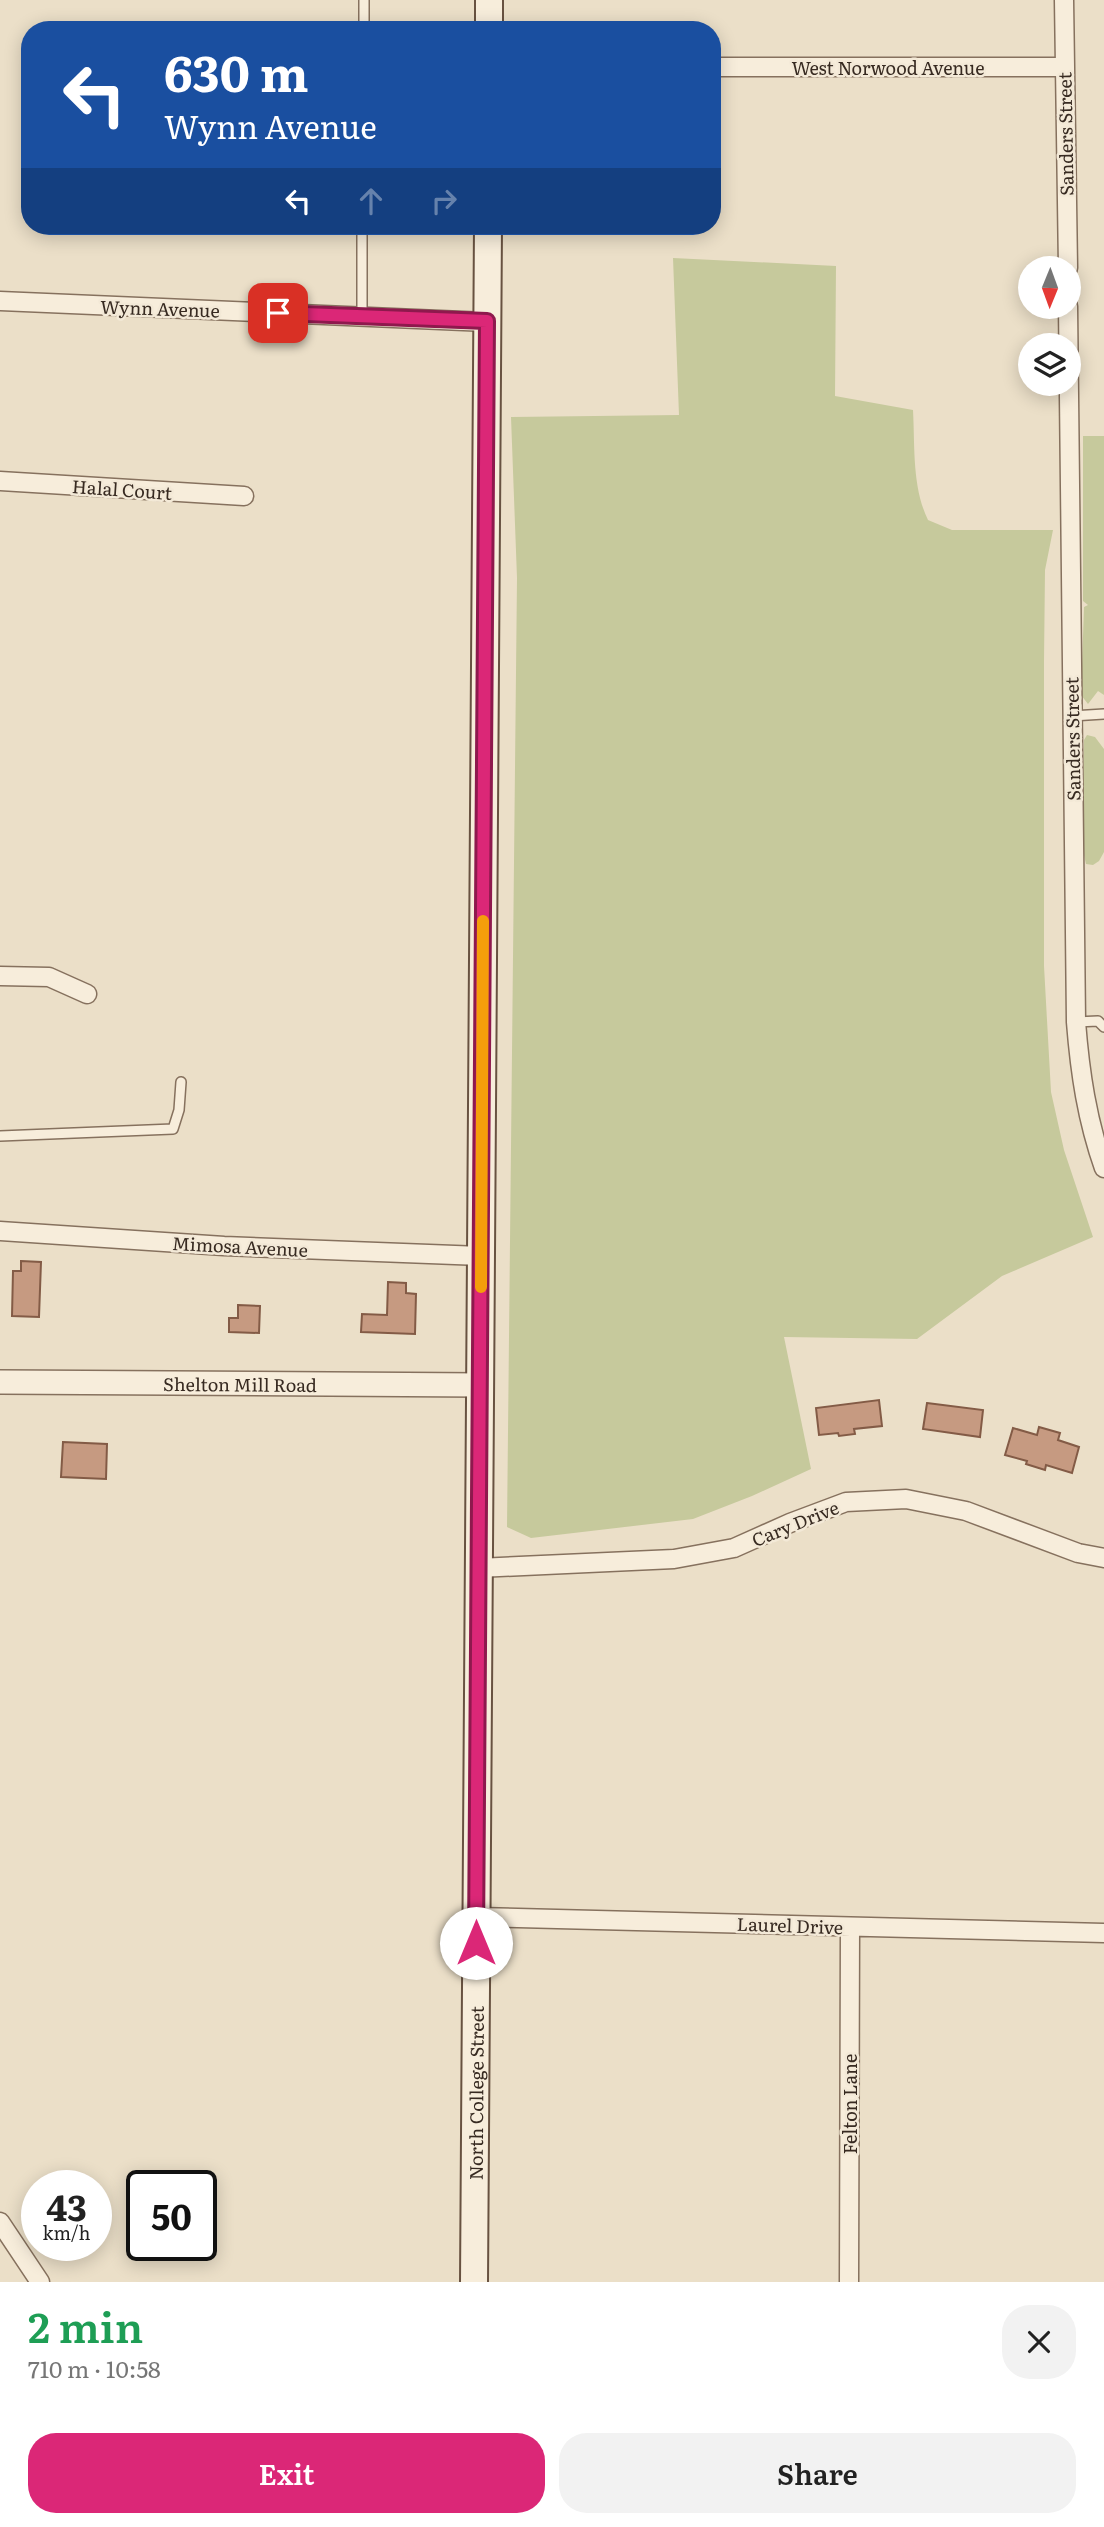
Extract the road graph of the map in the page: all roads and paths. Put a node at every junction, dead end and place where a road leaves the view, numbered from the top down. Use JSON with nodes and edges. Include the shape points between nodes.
{"nodes":[{"id":1,"x":364,"y":0,"type":"edge"},
{"id":2,"x":489,"y":0,"type":"edge"},
{"id":3,"x":1064,"y":0,"type":"edge"},
{"id":4,"x":363,"y":21,"type":"edge"},
{"id":5,"x":489,"y":21,"type":"edge"},
{"id":6,"x":721,"y":67,"type":"edge"},
{"id":7,"x":1063,"y":67,"type":"junction"},
{"id":8,"x":362,"y":235,"type":"edge"},
{"id":9,"x":488,"y":235,"type":"edge"},
{"id":10,"x":1068,"y":256,"type":"edge"},
{"id":11,"x":0,"y":301,"type":"edge"},
{"id":12,"x":362,"y":316,"type":"junction"},
{"id":13,"x":1069,"y":319,"type":"edge"},
{"id":14,"x":487,"y":321,"type":"junction"},
{"id":15,"x":0,"y":481,"type":"edge"},
{"id":16,"x":244,"y":496,"type":"dead end"},
{"id":17,"x":1104,"y":714,"type":"edge"},
{"id":18,"x":1072,"y":716,"type":"junction"},
{"id":19,"x":0,"y":976,"type":"edge"},
{"id":20,"x":87,"y":994,"type":"dead end"},
{"id":21,"x":1076,"y":1022,"type":"junction"},
{"id":22,"x":1104,"y":1027,"type":"edge"},
{"id":23,"x":181,"y":1082,"type":"dead end"},
{"id":24,"x":0,"y":1136,"type":"edge"},
{"id":25,"x":1104,"y":1168,"type":"edge"},
{"id":26,"x":0,"y":1231,"type":"edge"},
{"id":27,"x":481,"y":1256,"type":"junction"},
{"id":28,"x":0,"y":1382,"type":"edge"},
{"id":29,"x":481,"y":1385,"type":"junction"},
{"id":30,"x":1104,"y":1558,"type":"edge"},
{"id":31,"x":478,"y":1568,"type":"junction"},
{"id":32,"x":476,"y":1917,"type":"junction"},
{"id":33,"x":850,"y":1927,"type":"junction"},
{"id":34,"x":1104,"y":1933,"type":"edge"},
{"id":35,"x":0,"y":2222,"type":"edge"},
{"id":36,"x":40,"y":2282,"type":"edge"},
{"id":37,"x":474,"y":2282,"type":"edge"},
{"id":38,"x":849,"y":2282,"type":"edge"}],
"edges":[{"from":1,"to":4,"type":"lane"},
{"from":2,"to":5,"type":"main road"},
{"from":3,"to":7,"type":"street","name":"Sanders Street"},
{"from":6,"to":7,"type":"street","name":"West Norwood Avenue"},
{"from":7,"to":10,"type":"street","name":"Sanders Street"},
{"from":8,"to":12,"type":"lane"},
{"from":9,"to":14,"type":"main road","name":"North College Street"},
{"from":11,"to":12,"type":"street","name":"Wynn Avenue"},
{"from":12,"to":14,"type":"street","name":"Wynn Avenue"},
{"from":13,"to":18,"type":"street","name":"Sanders Street"},
{"from":14,"to":27,"type":"main road","name":"North College Street"},
{"from":15,"to":16,"type":"street","name":"Halal Court"},
{"from":17,"to":18,"type":"lane"},
{"from":18,"to":21,"type":"street","name":"Sanders Street"},
{"from":19,"to":20,"type":"street","via":[[48,978]]},
{"from":21,"to":22,"type":"lane","via":[[1098,1021]]},
{"from":21,"to":25,"type":"street","name":"Sanders Street","via":[[1080,1073]]},
{"from":23,"to":24,"type":"lane","via":[[173,1129]]},
{"from":26,"to":27,"type":"street","name":"Mimosa Avenue"},
{"from":27,"to":29,"type":"main road","name":"North College Street"},
{"from":28,"to":29,"type":"street","name":"Shelton Mill Road"},
{"from":29,"to":31,"type":"main road","name":"North College Street"},
{"from":30,"to":31,"type":"street","name":"Cary Drive","via":[[1078,1553],[966,1511],[906,1499],[846,1502],[734,1548],[674,1559]]},
{"from":31,"to":32,"type":"main road","name":"North College Street"},
{"from":32,"to":33,"type":"street","name":"Laurel Drive"},
{"from":32,"to":37,"type":"main road","name":"North College Street"},
{"from":33,"to":34,"type":"street","name":"Laurel Drive"},
{"from":33,"to":38,"type":"street","name":"Felton Lane"},
{"from":35,"to":36,"type":"street"}]}
